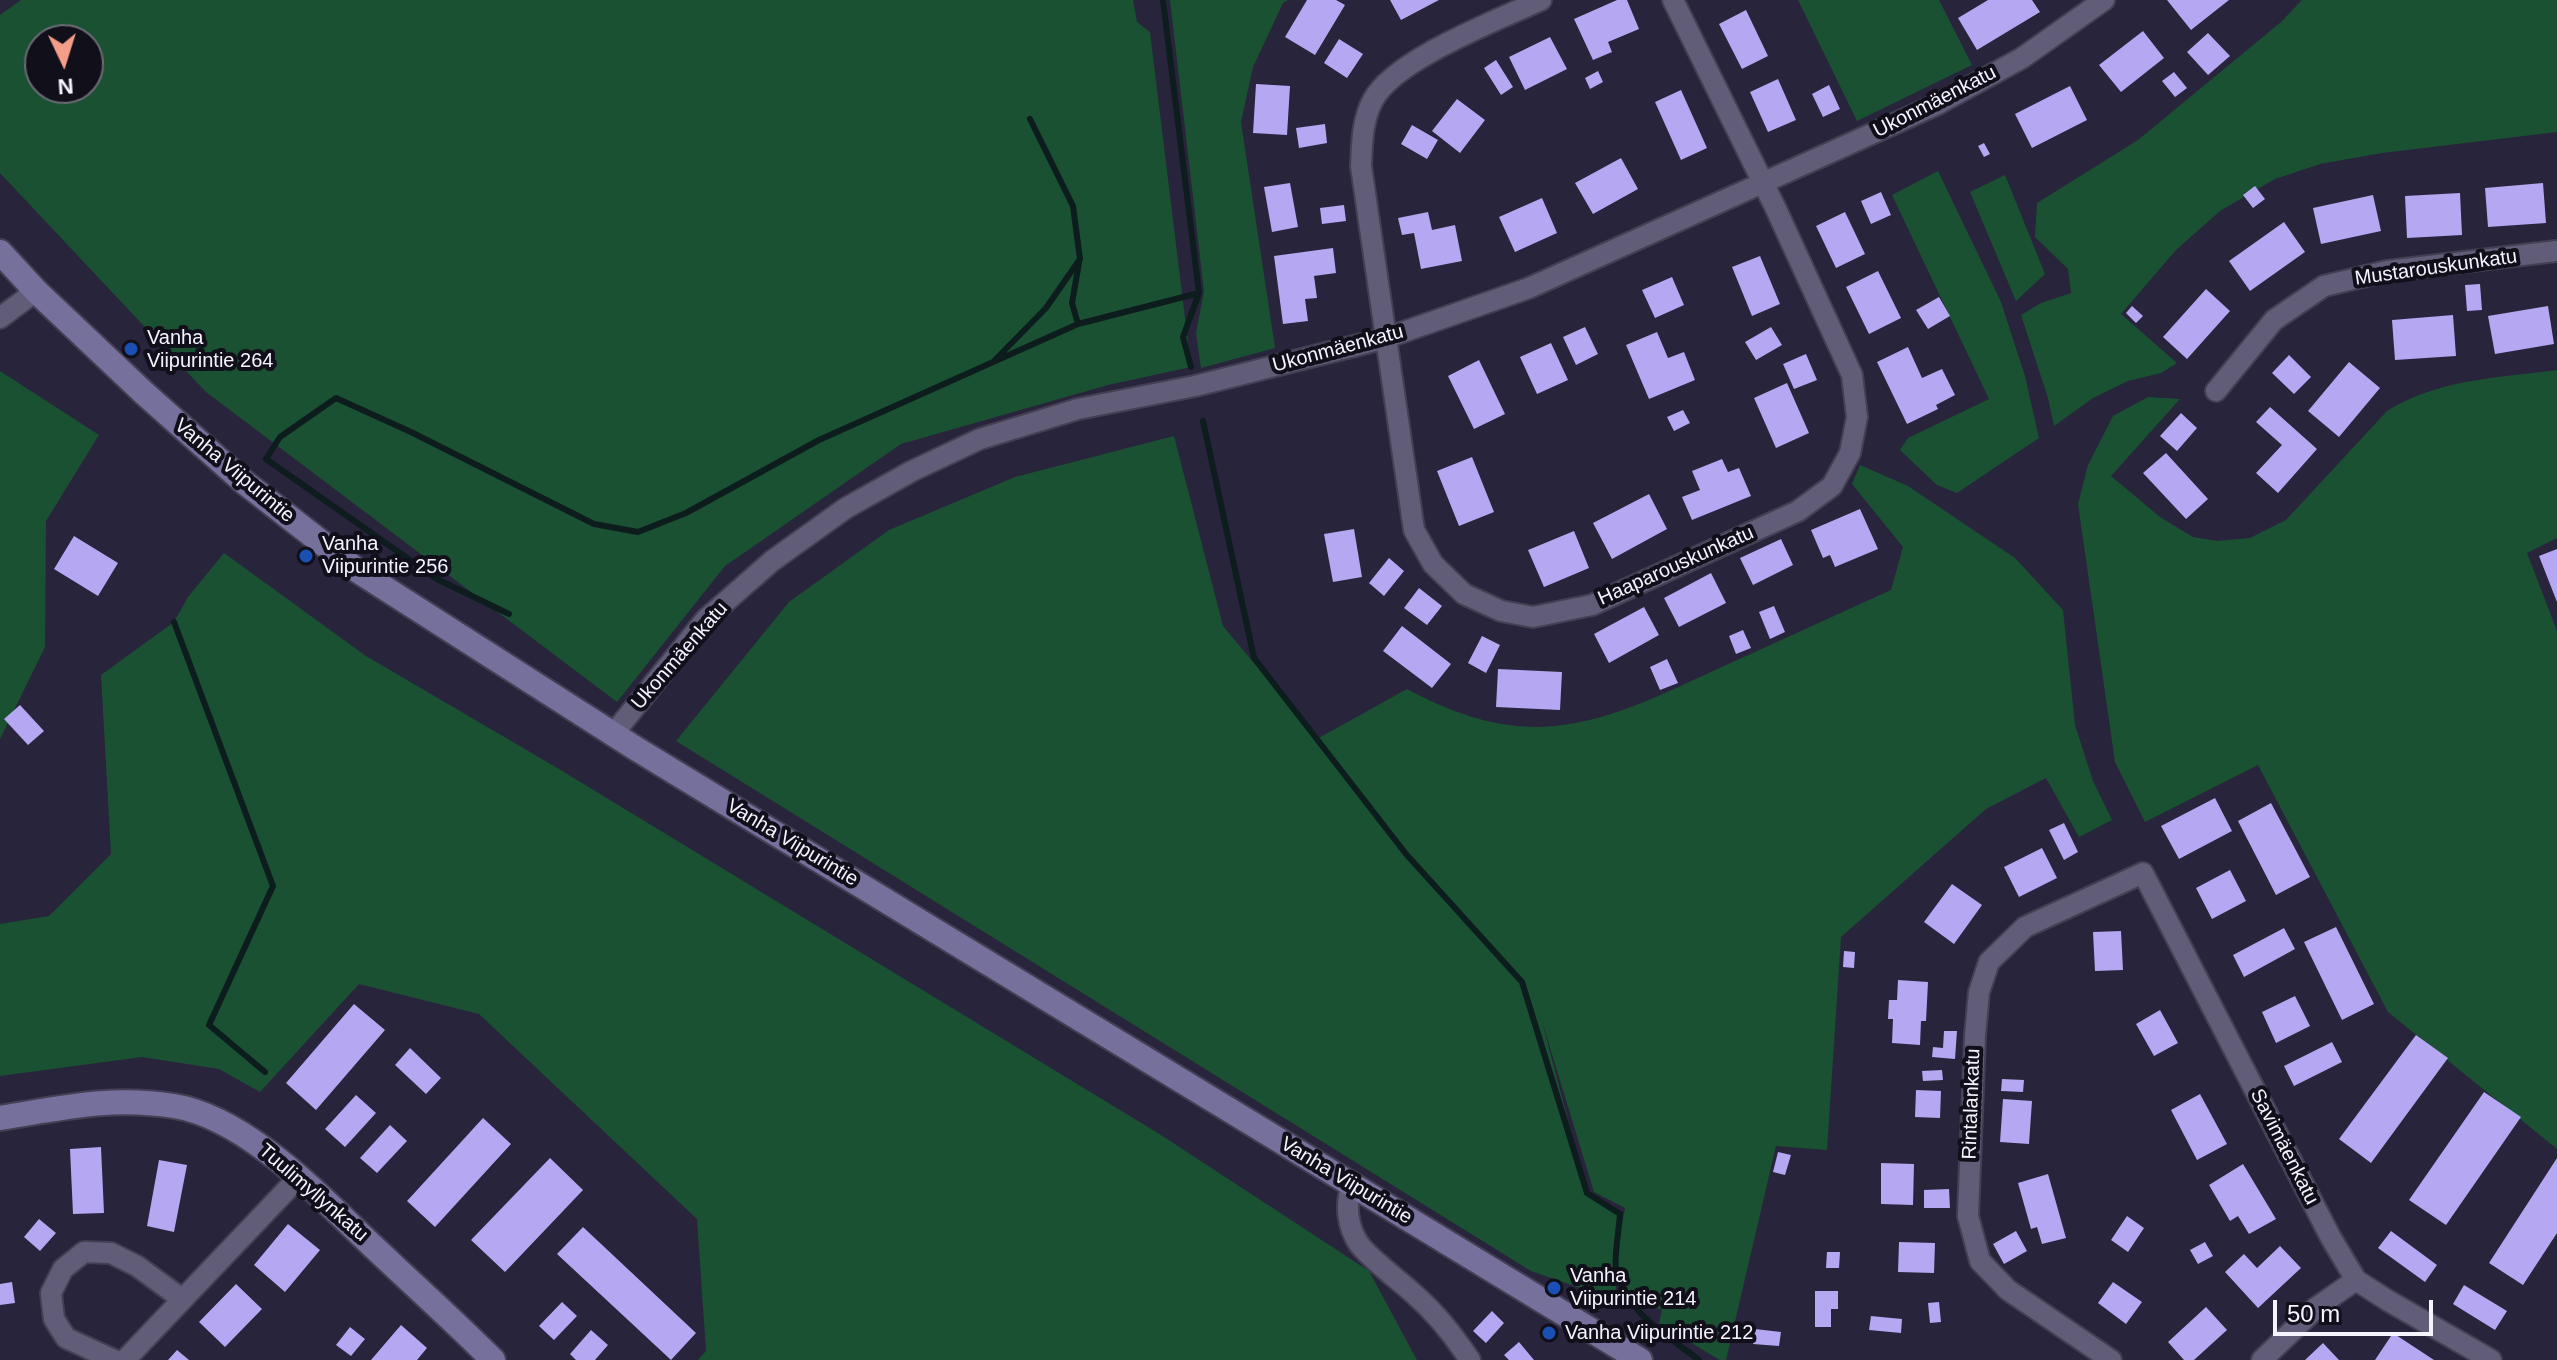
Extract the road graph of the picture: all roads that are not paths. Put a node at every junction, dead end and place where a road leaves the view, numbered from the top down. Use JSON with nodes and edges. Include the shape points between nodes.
{"nodes":[{"id":1,"x":1541,"y":0,"type":"edge"},
{"id":2,"x":1673,"y":0,"type":"edge"},
{"id":3,"x":2104,"y":0,"type":"edge"},
{"id":4,"x":1762,"y":184,"type":"junction"},
{"id":5,"x":2557,"y":251,"type":"edge"},
{"id":6,"x":0,"y":252,"type":"edge"},
{"id":7,"x":36,"y":291,"type":"junction"},
{"id":8,"x":0,"y":318,"type":"edge"},
{"id":9,"x":1386,"y":338,"type":"junction"},
{"id":10,"x":2216,"y":391,"type":"dead end"},
{"id":11,"x":614,"y":733,"type":"junction"},
{"id":12,"x":2143,"y":873,"type":"joint"},
{"id":13,"x":0,"y":1118,"type":"edge"},
{"id":14,"x":299,"y":1177,"type":"junction"},
{"id":15,"x":1352,"y":1185,"type":"junction"},
{"id":16,"x":2356,"y":1280,"type":"junction"},
{"id":17,"x":182,"y":1299,"type":"junction"},
{"id":18,"x":481,"y":1356,"type":"edge"},
{"id":19,"x":114,"y":1360,"type":"edge"},
{"id":20,"x":125,"y":1360,"type":"edge"},
{"id":21,"x":1470,"y":1360,"type":"edge"},
{"id":22,"x":1640,"y":1360,"type":"edge"},
{"id":23,"x":2111,"y":1360,"type":"edge"},
{"id":24,"x":2262,"y":1360,"type":"edge"},
{"id":25,"x":2491,"y":1360,"type":"edge"}],
"edges":[{"from":1,"to":9,"type":"street","name":"Haaparouskunkatu","via":[[1423,55],[1373,99],[1362,132],[1361,166]]},
{"from":2,"to":4,"type":"street","name":"Haaparouskunkatu"},
{"from":3,"to":4,"type":"street","name":"Ukonmäenkatu","via":[[2022,58],[1938,104]]},
{"from":4,"to":9,"type":"street","name":"Ukonmäenkatu","via":[[1529,288]]},
{"from":4,"to":9,"type":"street","name":"Haaparouskunkatu","via":[[1852,375],[1857,417],[1850,453],[1832,486],[1798,511],[1592,605],[1533,617],[1501,611],[1464,594],[1433,564],[1414,530]]},
{"from":5,"to":10,"type":"street","name":"Mustarouskunkatu","via":[[2387,271],[2324,286],[2274,320]]},
{"from":6,"to":7,"type":"street","name":"Vanha Viipurintie"},
{"from":7,"to":8,"type":"street"},
{"from":7,"to":11,"type":"street","name":"Vanha Viipurintie","via":[[244,482],[358,571]]},
{"from":9,"to":11,"type":"street","name":"Ukonmäenkatu","via":[[1078,409],[980,439],[912,471],[846,508],[772,561],[706,619]]},
{"from":11,"to":15,"type":"street","name":"Vanha Viipurintie"},
{"from":12,"to":16,"type":"street","name":"Savimäenkatu"},
{"from":12,"to":23,"type":"street","name":"Rintalankatu","via":[[2025,927],[1989,962],[1979,992],[1975,1036],[1968,1216],[1980,1261],[2008,1290]]},
{"from":13,"to":14,"type":"street","name":"Tuulimyllynkatu","via":[[98,1101],[178,1106],[223,1123]]},
{"from":14,"to":17,"type":"street"},
{"from":14,"to":18,"type":"street","name":"Tuulimyllynkatu"},
{"from":15,"to":21,"type":"street","via":[[1348,1216],[1359,1244],[1419,1298]]},
{"from":15,"to":22,"type":"street","name":"Vanha Viipurintie"},
{"from":16,"to":24,"type":"street","via":[[2317,1307]]},
{"from":16,"to":25,"type":"street","name":"Savimäenkatu"},
{"from":17,"to":19,"type":"street","via":[[111,1253],[84,1252],[63,1269],[51,1293],[54,1319],[66,1338]]},
{"from":17,"to":20,"type":"street"}]}
